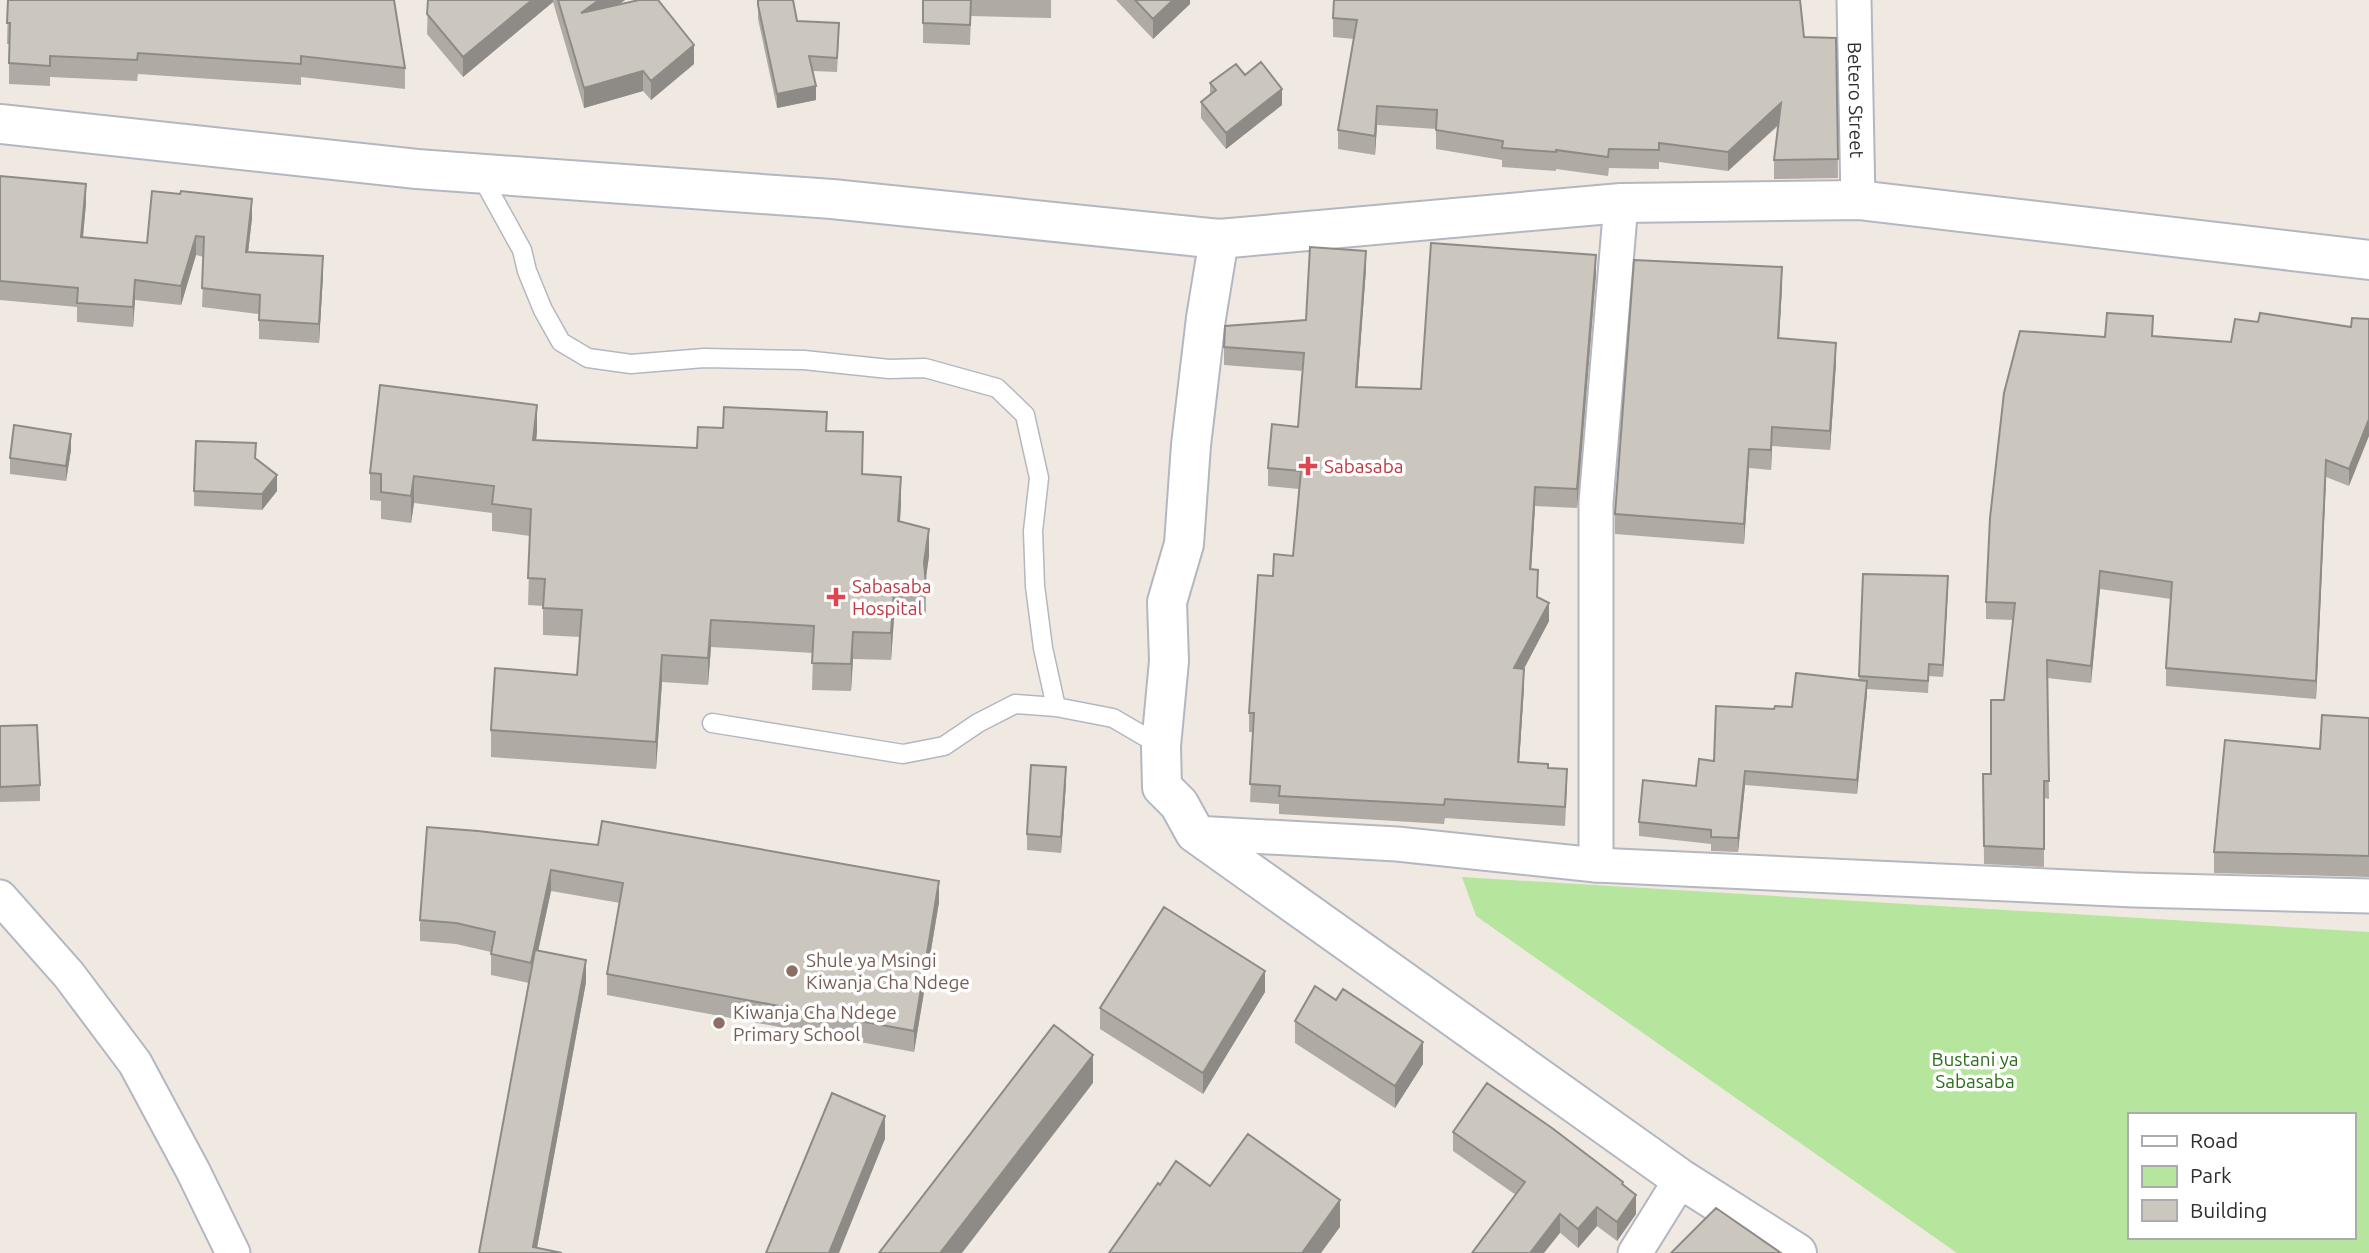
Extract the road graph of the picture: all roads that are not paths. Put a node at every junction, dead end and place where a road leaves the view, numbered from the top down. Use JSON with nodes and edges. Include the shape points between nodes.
{"nodes":[{"id":1,"x":1854,"y":0,"type":"edge"},
{"id":2,"x":0,"y":124,"type":"edge"},
{"id":3,"x":480,"y":174,"type":"junction"},
{"id":4,"x":1858,"y":200,"type":"junction"},
{"id":5,"x":1622,"y":203,"type":"junction"},
{"id":6,"x":1219,"y":239,"type":"junction"},
{"id":7,"x":2369,"y":260,"type":"edge"},
{"id":8,"x":1056,"y":707,"type":"junction"},
{"id":9,"x":712,"y":723,"type":"dead end"},
{"id":10,"x":1161,"y":746,"type":"junction"},
{"id":11,"x":1195,"y":833,"type":"junction"},
{"id":12,"x":1596,"y":865,"type":"junction"},
{"id":13,"x":2369,"y":896,"type":"edge"},
{"id":14,"x":0,"y":897,"type":"edge"},
{"id":15,"x":1681,"y":1178,"type":"junction"},
{"id":16,"x":233,"y":1253,"type":"edge"},
{"id":17,"x":1635,"y":1253,"type":"edge"},
{"id":18,"x":1797,"y":1253,"type":"edge"}],
"edges":[{"from":1,"to":4,"type":"street","name":"Betero Street"},
{"from":2,"to":3,"type":"street"},
{"from":3,"to":6,"type":"street","via":[[832,199]]},
{"from":3,"to":8,"type":"lane","via":[[522,250],[543,310],[561,342],[588,358],[631,364],[705,358],[925,368],[997,388],[1025,415],[1038,478],[1033,531],[1035,586]]},
{"from":4,"to":5,"type":"street"},
{"from":4,"to":7,"type":"street"},
{"from":5,"to":6,"type":"street"},
{"from":5,"to":12,"type":"street","via":[[1596,502]]},
{"from":6,"to":10,"type":"street","via":[[1191,445],[1184,544],[1167,602],[1169,661]]},
{"from":8,"to":9,"type":"lane","via":[[1015,704],[944,746],[903,754]]},
{"from":8,"to":10,"type":"lane","via":[[1114,718]]},
{"from":10,"to":11,"type":"street","via":[[1163,787]]},
{"from":11,"to":12,"type":"street","via":[[1396,844]]},
{"from":11,"to":15,"type":"street"},
{"from":12,"to":13,"type":"street"},
{"from":14,"to":16,"type":"street","via":[[69,975],[135,1063]]},
{"from":15,"to":17,"type":"street"},
{"from":15,"to":18,"type":"street"}]}
